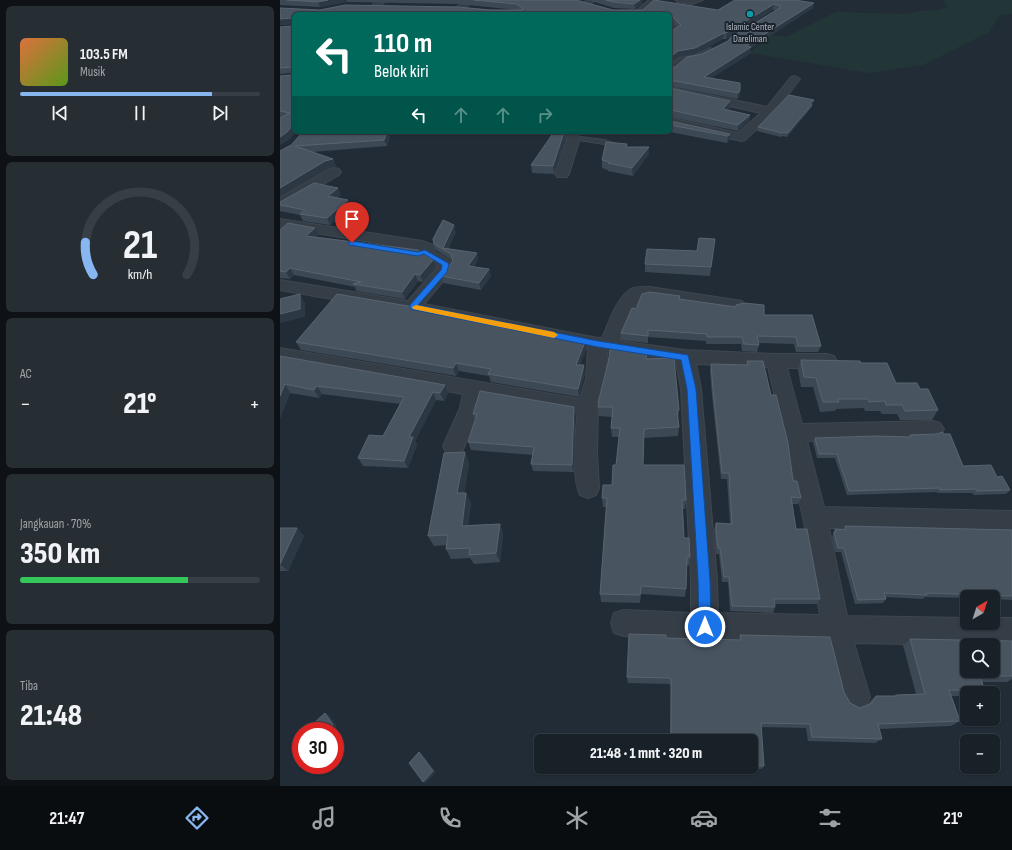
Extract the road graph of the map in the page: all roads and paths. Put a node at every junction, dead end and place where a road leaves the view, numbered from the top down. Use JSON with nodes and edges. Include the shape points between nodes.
{"nodes":[{"id":1,"x":382,"y":0,"type":"edge"},
{"id":2,"x":471,"y":0,"type":"edge"},
{"id":3,"x":654,"y":0,"type":"edge"},
{"id":4,"x":680,"y":0,"type":"edge"},
{"id":5,"x":699,"y":0,"type":"edge"},
{"id":6,"x":587,"y":2,"type":"edge"},
{"id":7,"x":365,"y":6,"type":"edge"},
{"id":8,"x":443,"y":8,"type":"edge"},
{"id":9,"x":458,"y":8,"type":"junction"},
{"id":10,"x":599,"y":8,"type":"edge"},
{"id":11,"x":382,"y":10,"type":"edge"},
{"id":12,"x":471,"y":10,"type":"edge"},
{"id":13,"x":453,"y":12,"type":"edge"},
{"id":14,"x":639,"y":12,"type":"edge"},
{"id":15,"x":718,"y":47,"type":"edge"},
{"id":16,"x":676,"y":56,"type":"edge"},
{"id":17,"x":687,"y":59,"type":"junction"},
{"id":18,"x":672,"y":69,"type":"edge"},
{"id":19,"x":795,"y":79,"type":"dead end"},
{"id":20,"x":672,"y":90,"type":"edge"},
{"id":21,"x":770,"y":111,"type":"junction"},
{"id":22,"x":672,"y":122,"type":"edge"},
{"id":23,"x":566,"y":134,"type":"edge"},
{"id":24,"x":574,"y":138,"type":"junction"},
{"id":25,"x":628,"y":148,"type":"edge"},
{"id":26,"x":334,"y":172,"type":"dead end"},
{"id":27,"x":562,"y":174,"type":"dead end"},
{"id":28,"x":280,"y":204,"type":"edge"},
{"id":29,"x":280,"y":223,"type":"edge"},
{"id":30,"x":280,"y":233,"type":"edge"},
{"id":31,"x":340,"y":236,"type":"junction"},
{"id":32,"x":280,"y":285,"type":"edge"},
{"id":33,"x":337,"y":295,"type":"junction"},
{"id":34,"x":736,"y":305,"type":"edge"},
{"id":35,"x":412,"y":307,"type":"junction"},
{"id":36,"x":322,"y":311,"type":"edge"},
{"id":37,"x":298,"y":339,"type":"edge"},
{"id":38,"x":603,"y":344,"type":"junction"},
{"id":39,"x":282,"y":355,"type":"edge"},
{"id":40,"x":685,"y":357,"type":"junction"},
{"id":41,"x":776,"y":361,"type":"junction"},
{"id":42,"x":845,"y":361,"type":"edge"},
{"id":43,"x":474,"y":389,"type":"junction"},
{"id":44,"x":588,"y":408,"type":"junction"},
{"id":45,"x":933,"y":428,"type":"dead end"},
{"id":46,"x":794,"y":432,"type":"junction"},
{"id":47,"x":454,"y":446,"type":"dead end"},
{"id":48,"x":588,"y":488,"type":"dead end"},
{"id":49,"x":815,"y":517,"type":"junction"},
{"id":50,"x":1012,"y":522,"type":"edge"},
{"id":51,"x":624,"y":624,"type":"dead end"},
{"id":52,"x":705,"y":627,"type":"junction"},
{"id":53,"x":836,"y":629,"type":"junction"},
{"id":54,"x":1012,"y":632,"type":"edge"},
{"id":55,"x":855,"y":697,"type":"dead end"}],
"edges":[{"from":1,"to":11,"type":"street"},
{"from":2,"to":9,"type":"street"},
{"from":3,"to":14,"type":"street"},
{"from":4,"to":5,"type":"street"},
{"from":6,"to":10,"type":"street"},
{"from":7,"to":11,"type":"street"},
{"from":8,"to":9,"type":"street"},
{"from":9,"to":12,"type":"street"},
{"from":9,"to":13,"type":"street"},
{"from":15,"to":17,"type":"street","via":[[698,57]]},
{"from":16,"to":17,"type":"street"},
{"from":17,"to":18,"type":"street"},
{"from":19,"to":21,"type":"street"},
{"from":20,"to":21,"type":"street"},
{"from":21,"to":22,"type":"street","via":[[741,137]]},
{"from":23,"to":24,"type":"street"},
{"from":24,"to":25,"type":"lane"},
{"from":24,"to":27,"type":"street"},
{"from":26,"to":28,"type":"street"},
{"from":29,"to":31,"type":"street"},
{"from":30,"to":31,"type":"street"},
{"from":31,"to":35,"type":"street","via":[[418,254],[425,252],[446,264],[446,268]]},
{"from":32,"to":33,"type":"street"},
{"from":33,"to":35,"type":"street"},
{"from":33,"to":36,"type":"street"},
{"from":34,"to":38,"type":"street","via":[[650,292],[637,293],[627,303]]},
{"from":35,"to":38,"type":"street"},
{"from":37,"to":39,"type":"street"},
{"from":38,"to":40,"type":"street"},
{"from":38,"to":44,"type":"street"},
{"from":39,"to":43,"type":"street"},
{"from":40,"to":41,"type":"street"},
{"from":40,"to":52,"type":"street","via":[[691,389],[704,573]]},
{"from":41,"to":42,"type":"street"},
{"from":41,"to":46,"type":"street"},
{"from":43,"to":44,"type":"street"},
{"from":43,"to":47,"type":"street","via":[[470,408]]},
{"from":44,"to":48,"type":"street"},
{"from":45,"to":46,"type":"street"},
{"from":46,"to":49,"type":"street"},
{"from":49,"to":50,"type":"street"},
{"from":49,"to":53,"type":"street"},
{"from":51,"to":52,"type":"street"},
{"from":52,"to":53,"type":"street"},
{"from":53,"to":54,"type":"street"},
{"from":53,"to":55,"type":"street"}]}
